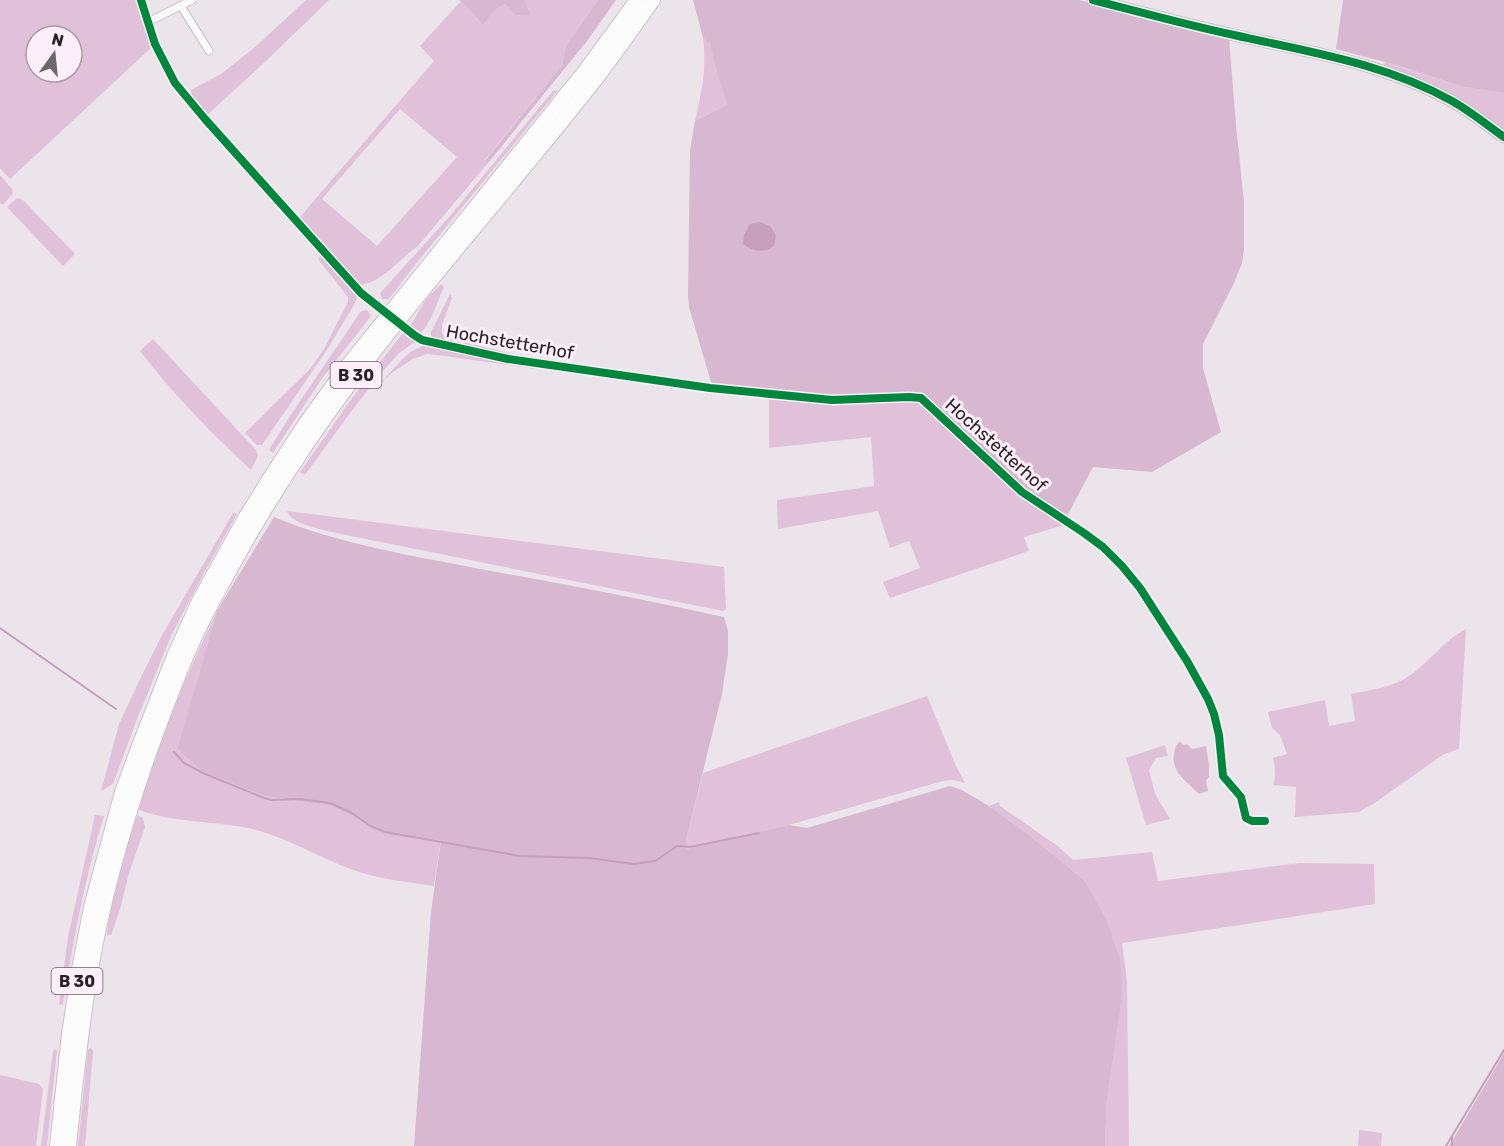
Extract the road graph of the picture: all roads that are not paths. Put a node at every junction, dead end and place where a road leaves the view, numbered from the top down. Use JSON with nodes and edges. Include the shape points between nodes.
{"nodes":[{"id":1,"x":141,"y":0,"type":"edge"},
{"id":2,"x":192,"y":0,"type":"edge"},
{"id":3,"x":637,"y":0,"type":"edge"},
{"id":4,"x":653,"y":0,"type":"edge"},
{"id":5,"x":1093,"y":0,"type":"edge"},
{"id":6,"x":181,"y":6,"type":"junction"},
{"id":7,"x":147,"y":21,"type":"junction"},
{"id":8,"x":209,"y":51,"type":"dead end"},
{"id":9,"x":1504,"y":137,"type":"edge"},
{"id":10,"x":128,"y":794,"type":"junction"},
{"id":11,"x":120,"y":821,"type":"junction"},
{"id":12,"x":1265,"y":822,"type":"dead end"},
{"id":13,"x":57,"y":1146,"type":"edge"},
{"id":14,"x":69,"y":1146,"type":"edge"}],
"edges":[{"from":1,"to":7,"type":"street"},
{"from":2,"to":6,"type":"street"},
{"from":3,"to":10,"type":"highway","number":"B 30","via":[[585,71],[345,369],[272,475],[196,609],[174,656],[152,710]]},
{"from":4,"to":10,"type":"highway","number":"B 30","via":[[595,80],[368,359],[304,448],[212,603]]},
{"from":5,"to":9,"type":"street","via":[[1378,69],[1453,102]]},
{"from":6,"to":7,"type":"street"},
{"from":6,"to":8,"type":"street"},
{"from":7,"to":12,"type":"street","name":"Hochstetterhof","bridge":true,"via":[[175,83],[205,119],[354,286],[422,340],[508,359],[710,388],[832,400],[921,398],[1022,492],[1084,532],[1128,573],[1208,699],[1219,735],[1223,776],[1241,797],[1246,818]]},
{"from":10,"to":11,"type":"highway","number":"B 30"},
{"from":11,"to":13,"type":"highway","number":"B 30","via":[[91,907],[69,1034]]},
{"from":11,"to":14,"type":"highway","number":"B 30","via":[[92,968]]}]}
